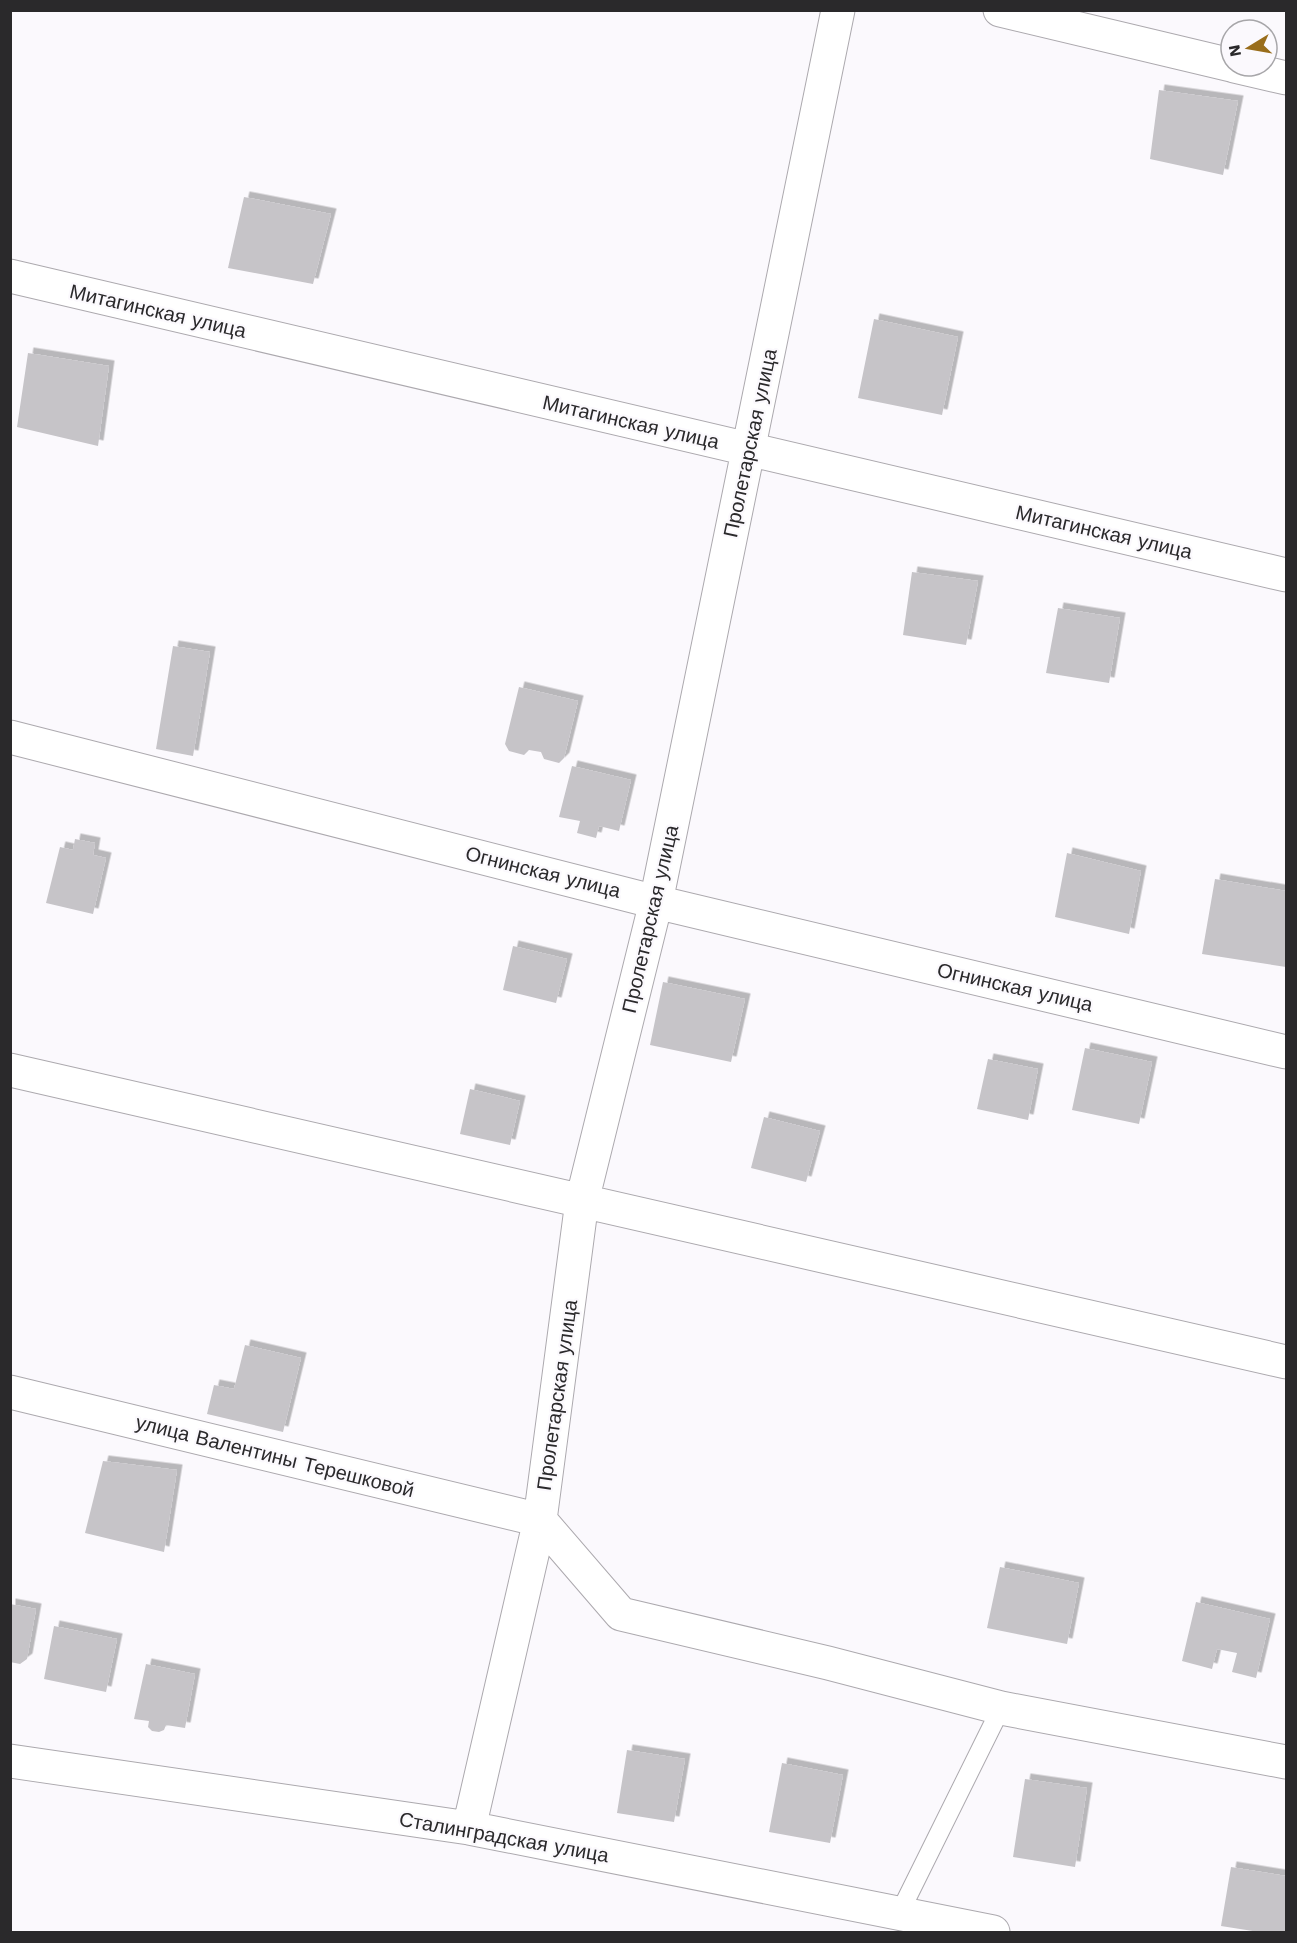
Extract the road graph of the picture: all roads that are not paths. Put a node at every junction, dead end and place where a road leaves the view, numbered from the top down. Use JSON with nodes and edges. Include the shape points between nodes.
{"nodes":[{"id":1,"x":838,"y":10,"type":"edge"},
{"id":2,"x":1000,"y":10,"type":"edge"},
{"id":3,"x":1219,"y":63,"type":"edge"},
{"id":4,"x":10,"y":276,"type":"edge"},
{"id":5,"x":749,"y":449,"type":"junction"},
{"id":6,"x":1287,"y":575,"type":"edge"},
{"id":7,"x":10,"y":736,"type":"edge"},
{"id":8,"x":657,"y":902,"type":"junction"},
{"id":9,"x":1287,"y":1052,"type":"edge"},
{"id":10,"x":10,"y":1070,"type":"edge"},
{"id":11,"x":582,"y":1201,"type":"junction"},
{"id":12,"x":1287,"y":1362,"type":"edge"},
{"id":13,"x":10,"y":1392,"type":"edge"},
{"id":14,"x":540,"y":1520,"type":"junction"},
{"id":15,"x":1001,"y":1708,"type":"junction"},
{"id":16,"x":10,"y":1761,"type":"edge"},
{"id":17,"x":1287,"y":1761,"type":"edge"},
{"id":18,"x":469,"y":1828,"type":"junction"},
{"id":19,"x":899,"y":1914,"type":"junction"},
{"id":20,"x":993,"y":1932,"type":"edge"}],
"edges":[{"from":1,"to":5,"type":"street","name":"Пролетарская улица"},
{"from":2,"to":3,"type":"street"},
{"from":4,"to":5,"type":"street","name":"Митагинская улица"},
{"from":5,"to":6,"type":"street","name":"Митагинская улица"},
{"from":5,"to":8,"type":"street","name":"Пролетарская улица"},
{"from":7,"to":8,"type":"street","name":"Огнинская улица"},
{"from":8,"to":9,"type":"street","name":"Огнинская улица"},
{"from":8,"to":11,"type":"street","name":"Пролетарская улица"},
{"from":10,"to":11,"type":"street"},
{"from":11,"to":12,"type":"street"},
{"from":11,"to":14,"type":"street","name":"Пролетарская улица"},
{"from":13,"to":14,"type":"street","name":"улица Валентины Терешковой"},
{"from":14,"to":15,"type":"street","via":[[621,1614]]},
{"from":14,"to":18,"type":"street","name":"Пролетарская улица"},
{"from":15,"to":17,"type":"street"},
{"from":15,"to":19,"type":"lane"},
{"from":16,"to":18,"type":"street","name":"Сталинградская улица"},
{"from":18,"to":19,"type":"street","name":"Сталинградская улица"},
{"from":19,"to":20,"type":"street","name":"Сталинградская улица"}]}
